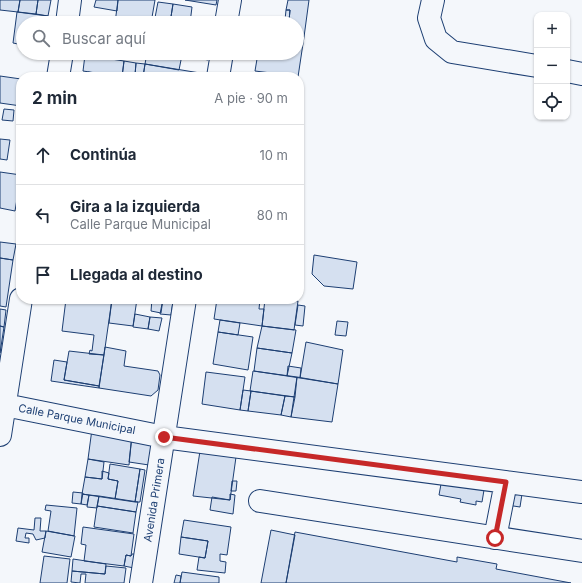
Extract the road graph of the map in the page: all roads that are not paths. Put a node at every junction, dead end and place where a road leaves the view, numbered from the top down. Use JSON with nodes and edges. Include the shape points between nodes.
{"nodes":[{"id":1,"x":70,"y":0,"type":"edge"},
{"id":2,"x":230,"y":0,"type":"edge"},
{"id":3,"x":433,"y":0,"type":"edge"},
{"id":4,"x":68,"y":16,"type":"edge"},
{"id":5,"x":227,"y":16,"type":"edge"},
{"id":6,"x":61,"y":60,"type":"edge"},
{"id":7,"x":221,"y":60,"type":"edge"},
{"id":8,"x":534,"y":66,"type":"edge"},
{"id":9,"x":59,"y":72,"type":"edge"},
{"id":10,"x":219,"y":72,"type":"edge"},
{"id":11,"x":570,"y":72,"type":"edge"},
{"id":12,"x":582,"y":74,"type":"edge"},
{"id":13,"x":21,"y":304,"type":"edge"},
{"id":14,"x":184,"y":304,"type":"edge"},
{"id":15,"x":2,"y":404,"type":"edge"},
{"id":16,"x":0,"y":435,"type":"edge"},
{"id":17,"x":164,"y":437,"type":"junction"},
{"id":18,"x":506,"y":482,"type":"junction"},
{"id":19,"x":582,"y":492,"type":"edge"},
{"id":20,"x":260,"y":500,"type":"dead end"},
{"id":21,"x":495,"y":538,"type":"junction"},
{"id":22,"x":582,"y":551,"type":"edge"},
{"id":23,"x":141,"y":583,"type":"edge"}],
"edges":[{"from":1,"to":4,"type":"street"},
{"from":2,"to":5,"type":"street"},
{"from":3,"to":8,"type":"street","via":[[429,18],[436,39],[452,52]]},
{"from":6,"to":9,"type":"street"},
{"from":7,"to":10,"type":"street"},
{"from":11,"to":12,"type":"street"},
{"from":13,"to":15,"type":"street"},
{"from":14,"to":17,"type":"street","name":"Avenida Primera"},
{"from":15,"to":16,"type":"street"},
{"from":15,"to":17,"type":"street","name":"Calle Parque Municipal"},
{"from":17,"to":18,"type":"street","name":"Calle Parque Municipal"},
{"from":17,"to":23,"type":"street","name":"Avenida Primera"},
{"from":18,"to":19,"type":"street","name":"Calle Parque Municipal"},
{"from":18,"to":21,"type":"street"},
{"from":20,"to":21,"type":"street"},
{"from":21,"to":22,"type":"street"}]}
